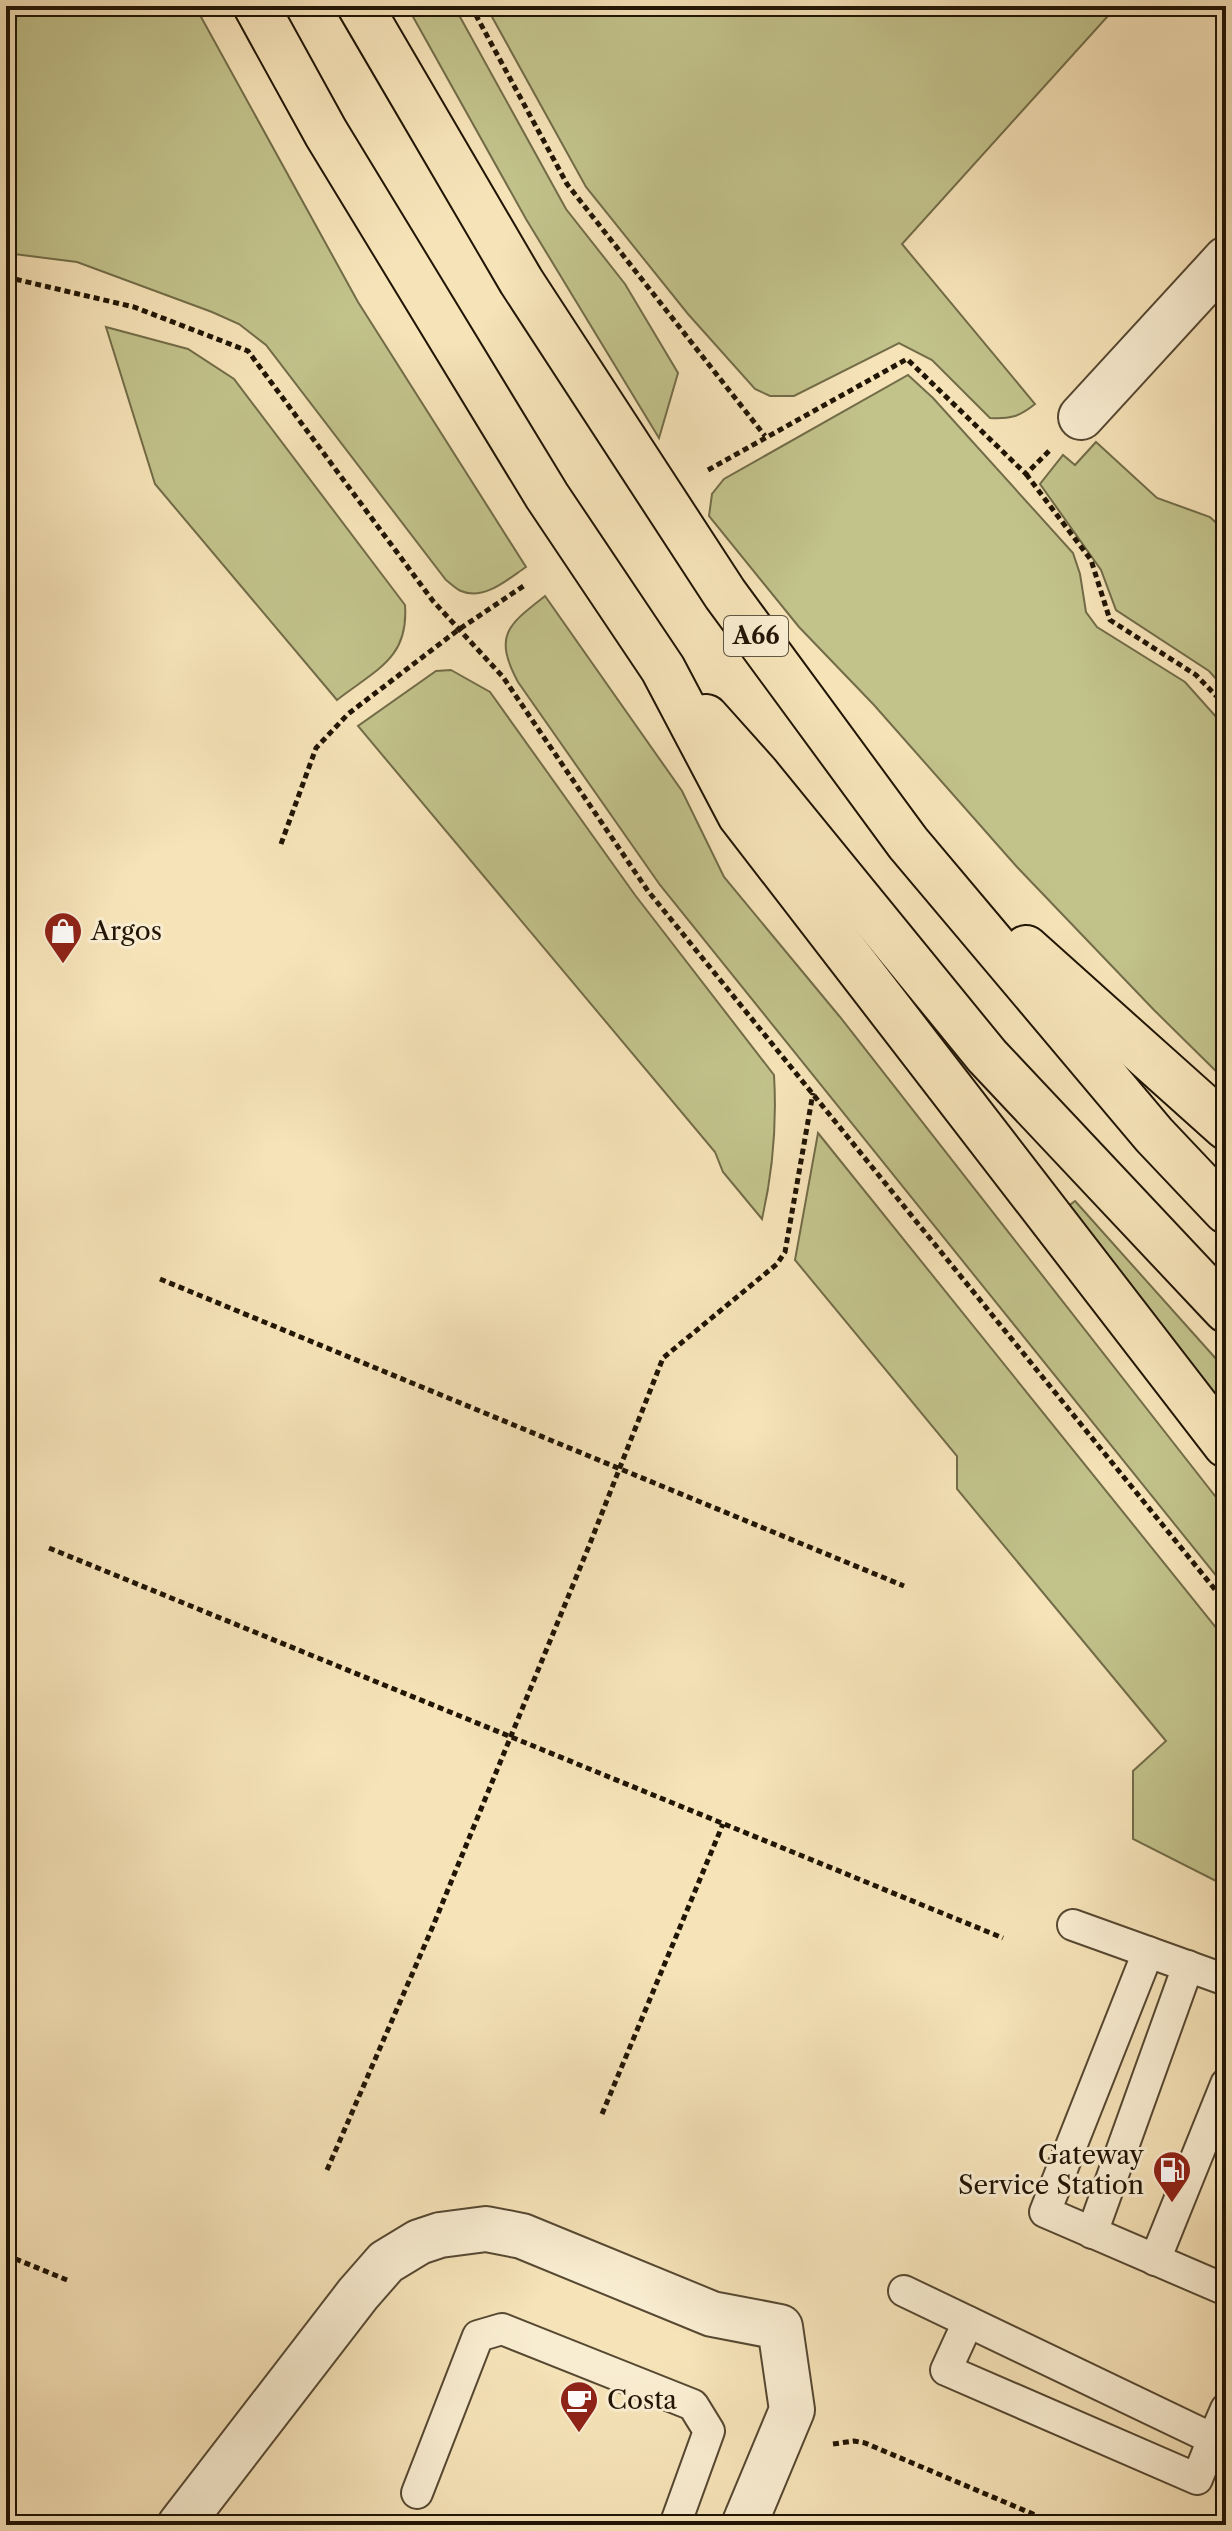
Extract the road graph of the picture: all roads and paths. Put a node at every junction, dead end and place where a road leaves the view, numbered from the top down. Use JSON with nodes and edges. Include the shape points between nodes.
{"nodes":[{"id":1,"x":256,"y":6,"type":"edge"},
{"id":2,"x":360,"y":6,"type":"edge"},
{"id":3,"x":471,"y":6,"type":"edge"},
{"id":4,"x":1226,"y":259,"type":"edge"},
{"id":5,"x":6,"y":277,"type":"edge"},
{"id":6,"x":1081,"y":417,"type":"joint"},
{"id":7,"x":765,"y":436,"type":"junction"},
{"id":8,"x":708,"y":470,"type":"dead end"},
{"id":9,"x":1026,"y":474,"type":"junction"},
{"id":10,"x":525,"y":585,"type":"dead end"},
{"id":11,"x":458,"y":630,"type":"junction"},
{"id":12,"x":663,"y":669,"type":"junction"},
{"id":13,"x":1226,"y":706,"type":"edge"},
{"id":14,"x":908,"y":843,"type":"junction"},
{"id":15,"x":281,"y":844,"type":"dead end"},
{"id":16,"x":813,"y":1091,"type":"junction"},
{"id":17,"x":1226,"y":1127,"type":"edge"},
{"id":18,"x":1226,"y":1211,"type":"edge"},
{"id":19,"x":160,"y":1279,"type":"dead end"},
{"id":20,"x":1226,"y":1310,"type":"edge"},
{"id":21,"x":1226,"y":1445,"type":"edge"},
{"id":22,"x":620,"y":1469,"type":"junction"},
{"id":23,"x":49,"y":1548,"type":"dead end"},
{"id":24,"x":904,"y":1586,"type":"dead end"},
{"id":25,"x":1226,"y":1603,"type":"edge"},
{"id":26,"x":510,"y":1736,"type":"junction"},
{"id":27,"x":723,"y":1824,"type":"junction"},
{"id":28,"x":1073,"y":1925,"type":"dead end"},
{"id":29,"x":1003,"y":1938,"type":"dead end"},
{"id":30,"x":1148,"y":1952,"type":"junction"},
{"id":31,"x":1188,"y":1966,"type":"junction"},
{"id":32,"x":1226,"y":1980,"type":"edge"},
{"id":33,"x":1226,"y":2084,"type":"edge"},
{"id":34,"x":602,"y":2114,"type":"dead end"},
{"id":35,"x":327,"y":2170,"type":"dead end"},
{"id":36,"x":1092,"y":2233,"type":"junction"},
{"id":37,"x":6,"y":2255,"type":"edge"},
{"id":38,"x":1155,"y":2260,"type":"junction"},
{"id":39,"x":67,"y":2280,"type":"dead end"},
{"id":40,"x":1224,"y":2283,"type":"edge"},
{"id":41,"x":904,"y":2291,"type":"dead end"},
{"id":42,"x":968,"y":2322,"type":"junction"},
{"id":43,"x":1226,"y":2409,"type":"edge"},
{"id":44,"x":1213,"y":2439,"type":"junction"},
{"id":45,"x":778,"y":2444,"type":"junction"},
{"id":46,"x":417,"y":2493,"type":"dead end"},
{"id":47,"x":180,"y":2525,"type":"edge"},
{"id":48,"x":675,"y":2525,"type":"edge"},
{"id":49,"x":744,"y":2525,"type":"edge"},
{"id":50,"x":1059,"y":2525,"type":"edge"}],
"edges":[{"from":1,"to":12,"type":"highway","via":[[326,133],[547,496]]},
{"from":2,"to":14,"type":"highway","number":"A66","via":[[521,281],[716,581]]},
{"from":3,"to":7,"type":"path","via":[[567,184]]},
{"from":4,"to":6,"type":"street"},
{"from":5,"to":11,"type":"path","via":[[134,307],[248,351]]},
{"from":6,"to":9,"type":"path"},
{"from":7,"to":8,"type":"path"},
{"from":7,"to":9,"type":"path","via":[[907,359]]},
{"from":9,"to":13,"type":"path","via":[[1091,560],[1110,620],[1196,675]]},
{"from":10,"to":11,"type":"path"},
{"from":11,"to":15,"type":"path","via":[[348,714],[316,748]]},
{"from":11,"to":16,"type":"path","via":[[503,677],[648,891]]},
{"from":12,"to":20,"type":"highway","via":[[757,774],[987,1056]]},
{"from":12,"to":21,"type":"highway","via":[[740,815]]},
{"from":14,"to":17,"type":"highway","number":"A66"},
{"from":14,"to":18,"type":"highway","number":"A66","via":[[1154,1135]]},
{"from":16,"to":22,"type":"path","via":[[785,1252],[663,1358]]},
{"from":16,"to":25,"type":"path"},
{"from":19,"to":22,"type":"path"},
{"from":22,"to":24,"type":"path"},
{"from":22,"to":26,"type":"path"},
{"from":23,"to":26,"type":"path"},
{"from":26,"to":27,"type":"path"},
{"from":26,"to":35,"type":"path"},
{"from":27,"to":29,"type":"path"},
{"from":27,"to":34,"type":"path"},
{"from":28,"to":30,"type":"lane"},
{"from":30,"to":31,"type":"lane"},
{"from":30,"to":36,"type":"lane","via":[[1045,2212]]},
{"from":31,"to":32,"type":"lane"},
{"from":31,"to":36,"type":"lane"},
{"from":33,"to":38,"type":"lane"},
{"from":36,"to":38,"type":"lane"},
{"from":37,"to":39,"type":"path"},
{"from":38,"to":40,"type":"lane"},
{"from":41,"to":42,"type":"lane"},
{"from":42,"to":44,"type":"lane"},
{"from":42,"to":44,"type":"lane","via":[[946,2370],[1197,2479]]},
{"from":43,"to":44,"type":"lane"},
{"from":45,"to":47,"type":"street","via":[[792,2410],[780,2327],[712,2314],[522,2236],[486,2229],[440,2235],[386,2262]]},
{"from":45,"to":49,"type":"street"},
{"from":45,"to":50,"type":"path","via":[[819,2460],[833,2444],[865,2443]]},
{"from":46,"to":48,"type":"lane","via":[[478,2336],[502,2329],[693,2405],[709,2431]]}]}
